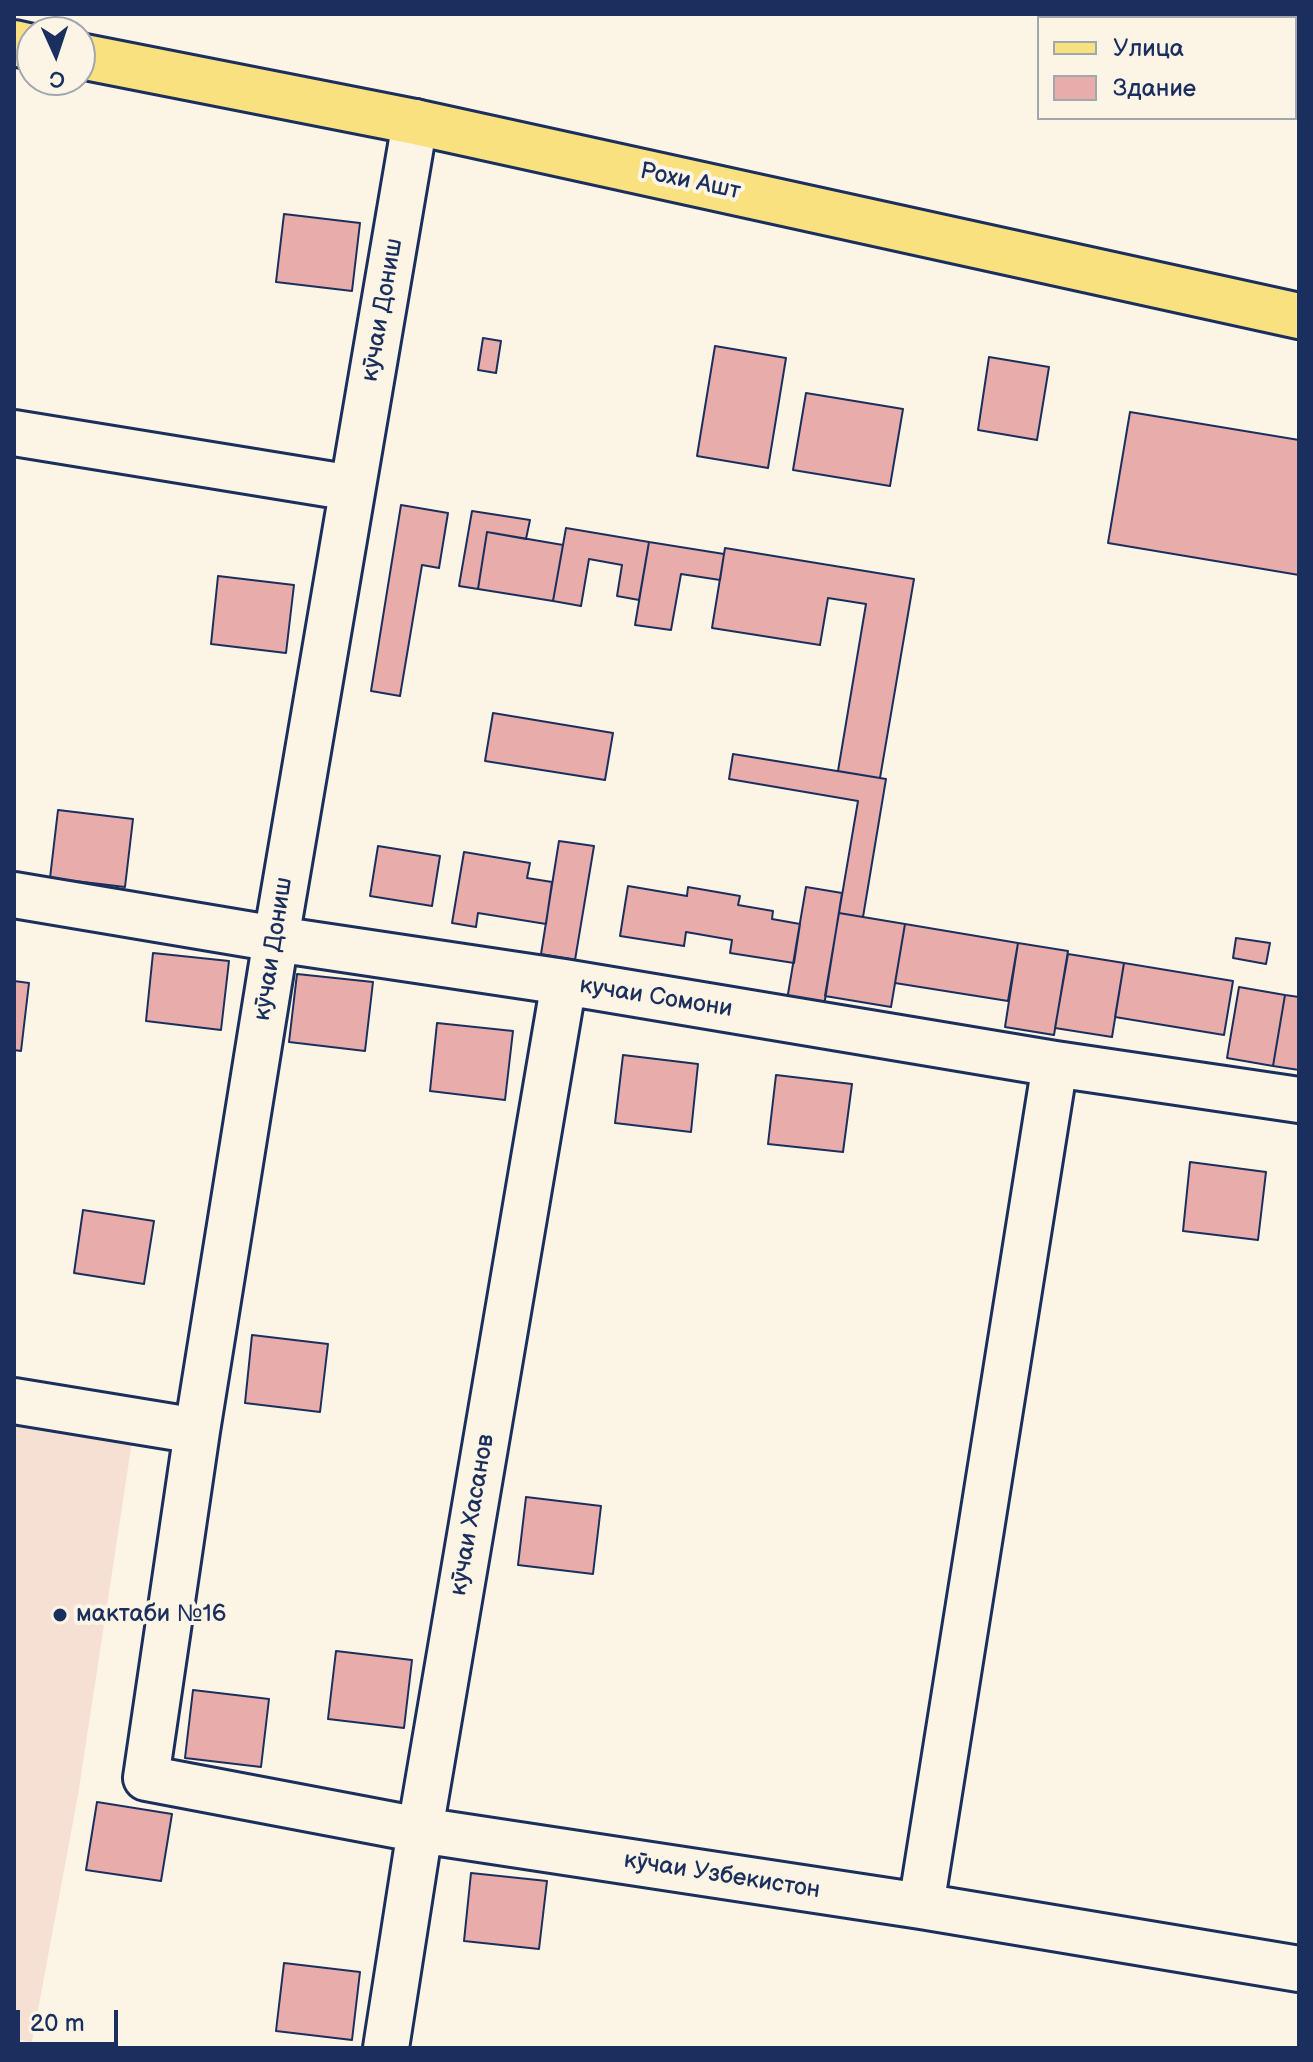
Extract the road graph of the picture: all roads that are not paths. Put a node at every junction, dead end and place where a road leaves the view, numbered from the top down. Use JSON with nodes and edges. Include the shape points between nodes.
{"nodes":[{"id":1,"x":96,"y":59,"type":"edge"},
{"id":2,"x":415,"y":122,"type":"junction"},
{"id":3,"x":1299,"y":316,"type":"edge"},
{"id":4,"x":14,"y":433,"type":"edge"},
{"id":5,"x":352,"y":488,"type":"junction"},
{"id":6,"x":14,"y":895,"type":"edge"},
{"id":7,"x":276,"y":939,"type":"junction"},
{"id":8,"x":564,"y":982,"type":"junction"},
{"id":9,"x":1055,"y":1064,"type":"junction"},
{"id":10,"x":1299,"y":1100,"type":"edge"},
{"id":11,"x":14,"y":1401,"type":"edge"},
{"id":12,"x":197,"y":1431,"type":"junction"},
{"id":13,"x":146,"y":1778,"type":"joint"},
{"id":14,"x":420,"y":1830,"type":"junction"},
{"id":15,"x":921,"y":1906,"type":"junction"},
{"id":16,"x":1299,"y":1969,"type":"edge"},
{"id":17,"x":386,"y":2048,"type":"edge"}],
"edges":[{"from":1,"to":2,"type":"main road","name":"Рохи Ашт"},
{"from":2,"to":3,"type":"main road","name":"Рохи Ашт"},
{"from":2,"to":5,"type":"street","name":"кӯчаи Дониш"},
{"from":4,"to":5,"type":"street"},
{"from":5,"to":7,"type":"street","name":"кӯчаи Дониш"},
{"from":6,"to":7,"type":"street","name":"кучаи Сомони"},
{"from":7,"to":8,"type":"street","name":"кучаи Сомони"},
{"from":7,"to":12,"type":"street","name":"кӯчаи Дониш"},
{"from":8,"to":9,"type":"street","name":"кучаи Сомони"},
{"from":8,"to":14,"type":"street","name":"кӯчаи Хасанов"},
{"from":9,"to":10,"type":"street","name":"кучаи Сомони"},
{"from":9,"to":15,"type":"street"},
{"from":11,"to":12,"type":"street"},
{"from":12,"to":13,"type":"street","name":"кӯчаи Дониш"},
{"from":13,"to":14,"type":"street","name":"кӯчаи Узбекистон"},
{"from":14,"to":15,"type":"street","name":"кӯчаи Узбекистон"},
{"from":14,"to":17,"type":"street","name":"кӯчаи Хасанов"},
{"from":15,"to":16,"type":"street","name":"кӯчаи Узбекистон"}]}
